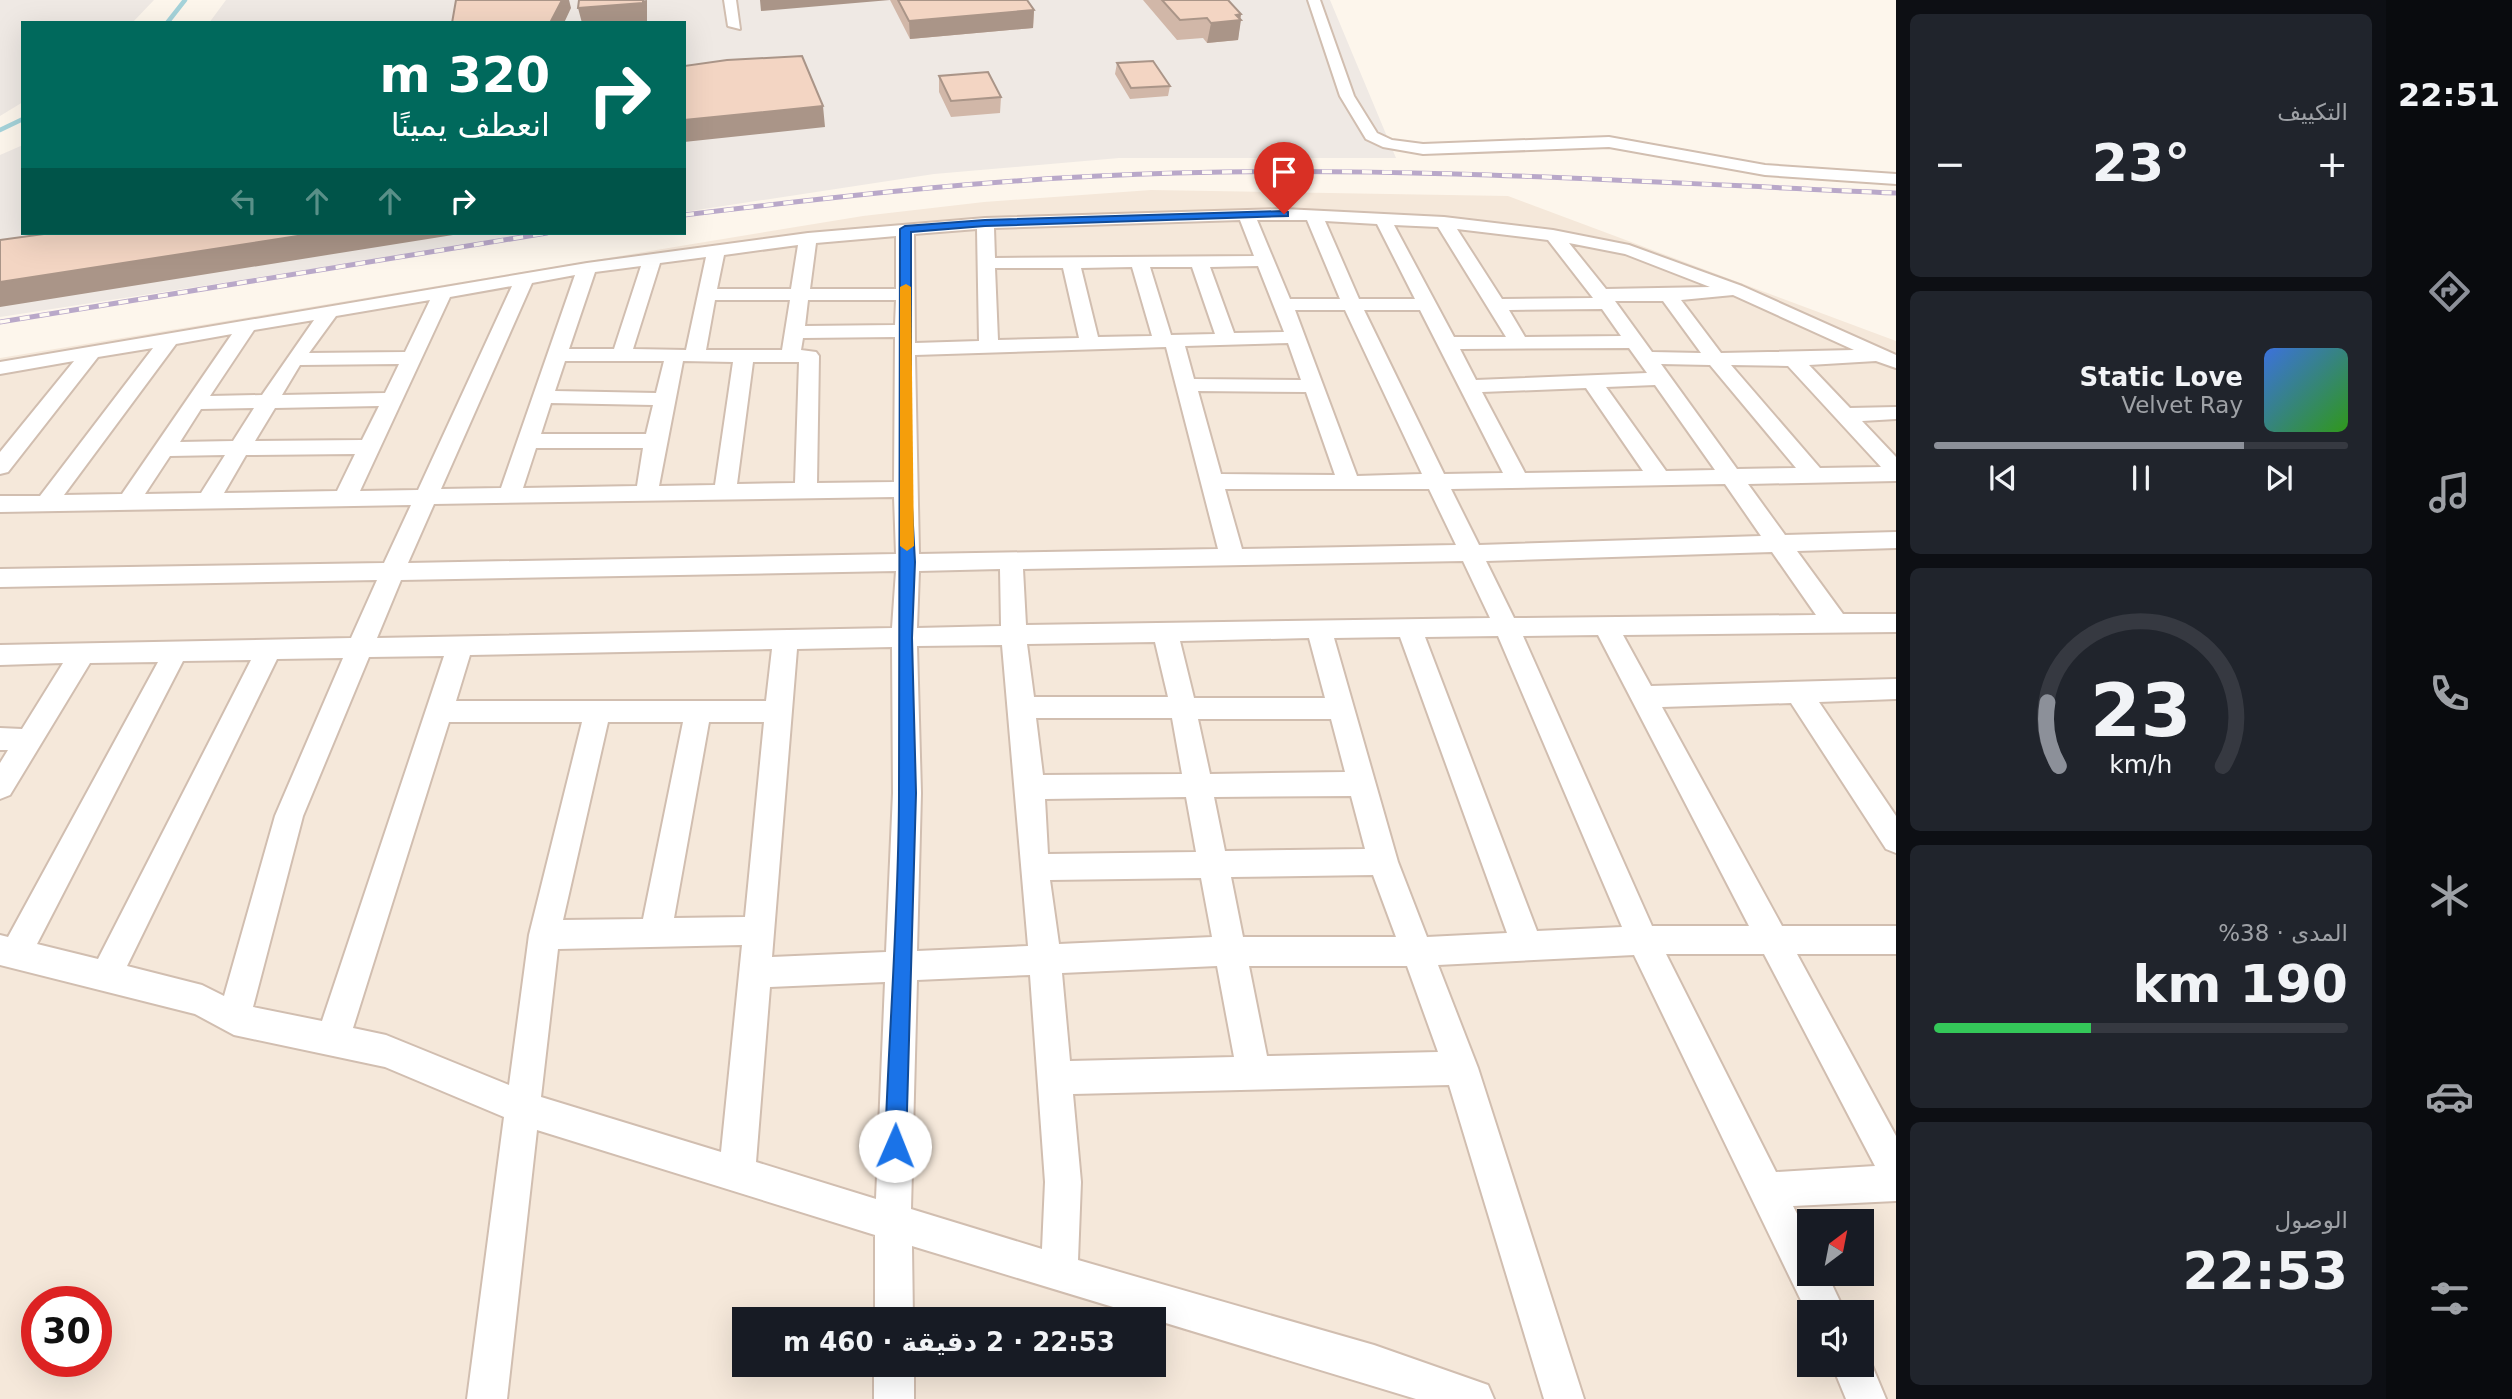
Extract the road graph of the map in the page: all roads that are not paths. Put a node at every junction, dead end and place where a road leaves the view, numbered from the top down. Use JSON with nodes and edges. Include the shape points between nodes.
{"nodes":[{"id":1,"x":730,"y":0,"type":"edge"},
{"id":2,"x":1314,"y":0,"type":"edge"},
{"id":3,"x":736,"y":26,"type":"dead end"},
{"id":4,"x":1896,"y":179,"type":"edge"},
{"id":5,"x":1313,"y":214,"type":"junction"},
{"id":6,"x":1246,"y":215,"type":"junction"},
{"id":7,"x":1382,"y":217,"type":"junction"},
{"id":8,"x":1444,"y":222,"type":"junction"},
{"id":9,"x":985,"y":223,"type":"junction"},
{"id":10,"x":905,"y":229,"type":"junction"},
{"id":11,"x":1553,"y":234,"type":"junction"},
{"id":12,"x":808,"y":238,"type":"junction"},
{"id":13,"x":716,"y":251,"type":"junction"},
{"id":14,"x":652,"y":260,"type":"junction"},
{"id":15,"x":1266,"y":261,"type":"junction"},
{"id":16,"x":1139,"y":262,"type":"junction"},
{"id":17,"x":1199,"y":262,"type":"junction"},
{"id":18,"x":986,"y":263,"type":"junction"},
{"id":19,"x":1071,"y":263,"type":"junction"},
{"id":20,"x":587,"y":268,"type":"junction"},
{"id":21,"x":525,"y":278,"type":"junction"},
{"id":22,"x":1736,"y":290,"type":"junction"},
{"id":23,"x":443,"y":293,"type":"junction"},
{"id":24,"x":906,"y":294,"type":"junction"},
{"id":25,"x":707,"y":295,"type":"junction"},
{"id":26,"x":800,"y":295,"type":"junction"},
{"id":27,"x":1668,"y":295,"type":"junction"},
{"id":28,"x":1604,"y":299,"type":"junction"},
{"id":29,"x":1428,"y":304,"type":"junction"},
{"id":30,"x":1281,"y":305,"type":"junction"},
{"id":31,"x":1352,"y":305,"type":"junction"},
{"id":32,"x":1496,"y":305,"type":"junction"},
{"id":33,"x":329,"y":313,"type":"junction"},
{"id":34,"x":246,"y":328,"type":"junction"},
{"id":35,"x":794,"y":332,"type":"junction"},
{"id":36,"x":1296,"y":337,"type":"junction"},
{"id":37,"x":170,"y":339,"type":"junction"},
{"id":38,"x":1226,"y":339,"type":"junction"},
{"id":39,"x":905,"y":340,"type":"junction"},
{"id":40,"x":1168,"y":341,"type":"junction"},
{"id":41,"x":1519,"y":342,"type":"junction"},
{"id":42,"x":1449,"y":343,"type":"junction"},
{"id":43,"x":1090,"y":344,"type":"junction"},
{"id":44,"x":989,"y":347,"type":"junction"},
{"id":45,"x":1641,"y":350,"type":"junction"},
{"id":46,"x":91,"y":354,"type":"junction"},
{"id":47,"x":791,"y":354,"type":"junction"},
{"id":48,"x":557,"y":355,"type":"junction"},
{"id":49,"x":622,"y":355,"type":"junction"},
{"id":50,"x":685,"y":355,"type":"junction"},
{"id":51,"x":744,"y":355,"type":"junction"},
{"id":52,"x":411,"y":358,"type":"junction"},
{"id":53,"x":1889,"y":358,"type":"edge"},
{"id":54,"x":294,"y":359,"type":"junction"},
{"id":55,"x":1717,"y":360,"type":"junction"},
{"id":56,"x":1793,"y":360,"type":"junction"},
{"id":57,"x":0,"y":368,"type":"edge"},
{"id":58,"x":1661,"y":379,"type":"junction"},
{"id":59,"x":1592,"y":382,"type":"junction"},
{"id":60,"x":1187,"y":385,"type":"junction"},
{"id":61,"x":1313,"y":386,"type":"junction"},
{"id":62,"x":1471,"y":386,"type":"junction"},
{"id":63,"x":542,"y":397,"type":"junction"},
{"id":64,"x":392,"y":399,"type":"junction"},
{"id":65,"x":665,"y":399,"type":"junction"},
{"id":66,"x":268,"y":400,"type":"junction"},
{"id":67,"x":195,"y":403,"type":"junction"},
{"id":68,"x":1896,"y":414,"type":"edge"},
{"id":69,"x":1845,"y":415,"type":"junction"},
{"id":70,"x":527,"y":441,"type":"junction"},
{"id":71,"x":655,"y":441,"type":"junction"},
{"id":72,"x":368,"y":447,"type":"junction"},
{"id":73,"x":165,"y":449,"type":"junction"},
{"id":74,"x":237,"y":449,"type":"junction"},
{"id":75,"x":0,"y":467,"type":"edge"},
{"id":76,"x":1896,"y":472,"type":"edge"},
{"id":77,"x":1814,"y":475,"type":"junction"},
{"id":78,"x":1732,"y":476,"type":"junction"},
{"id":79,"x":1658,"y":477,"type":"junction"},
{"id":80,"x":1517,"y":479,"type":"junction"},
{"id":81,"x":1438,"y":480,"type":"junction"},
{"id":82,"x":1210,"y":481,"type":"junction"},
{"id":83,"x":1349,"y":483,"type":"junction"},
{"id":84,"x":905,"y":489,"type":"junction"},
{"id":85,"x":806,"y":491,"type":"junction"},
{"id":86,"x":647,"y":492,"type":"junction"},
{"id":87,"x":725,"y":492,"type":"junction"},
{"id":88,"x":510,"y":494,"type":"junction"},
{"id":89,"x":426,"y":497,"type":"junction"},
{"id":90,"x":344,"y":500,"type":"junction"},
{"id":91,"x":128,"y":502,"type":"junction"},
{"id":92,"x":206,"y":502,"type":"junction"},
{"id":93,"x":0,"y":504,"type":"edge"},
{"id":94,"x":46,"y":504,"type":"junction"},
{"id":95,"x":1896,"y":540,"type":"edge"},
{"id":96,"x":1778,"y":542,"type":"junction"},
{"id":97,"x":1471,"y":553,"type":"junction"},
{"id":98,"x":1232,"y":556,"type":"junction"},
{"id":99,"x":1011,"y":560,"type":"junction"},
{"id":100,"x":908,"y":562,"type":"junction"},
{"id":101,"x":392,"y":572,"type":"junction"},
{"id":102,"x":0,"y":578,"type":"edge"},
{"id":103,"x":1835,"y":622,"type":"junction"},
{"id":104,"x":1896,"y":623,"type":"edge"},
{"id":105,"x":1506,"y":626,"type":"junction"},
{"id":106,"x":1606,"y":626,"type":"junction"},
{"id":107,"x":1319,"y":629,"type":"junction"},
{"id":108,"x":1409,"y":629,"type":"junction"},
{"id":109,"x":1166,"y":633,"type":"junction"},
{"id":110,"x":1014,"y":636,"type":"junction"},
{"id":111,"x":904,"y":638,"type":"junction"},
{"id":112,"x":785,"y":640,"type":"junction"},
{"id":113,"x":460,"y":646,"type":"junction"},
{"id":114,"x":362,"y":648,"type":"junction"},
{"id":115,"x":269,"y":650,"type":"junction"},
{"id":116,"x":176,"y":651,"type":"junction"},
{"id":117,"x":83,"y":653,"type":"junction"},
{"id":118,"x":0,"y":655,"type":"edge"},
{"id":119,"x":1894,"y":692,"type":"edge"},
{"id":120,"x":1799,"y":694,"type":"junction"},
{"id":121,"x":1644,"y":697,"type":"junction"},
{"id":122,"x":1021,"y":707,"type":"junction"},
{"id":123,"x":1183,"y":708,"type":"junction"},
{"id":124,"x":1340,"y":709,"type":"junction"},
{"id":125,"x":440,"y":711,"type":"junction"},
{"id":126,"x":698,"y":711,"type":"junction"},
{"id":127,"x":778,"y":712,"type":"junction"},
{"id":128,"x":597,"y":713,"type":"junction"},
{"id":129,"x":0,"y":739,"type":"edge"},
{"id":130,"x":31,"y":740,"type":"junction"},
{"id":131,"x":1363,"y":784,"type":"junction"},
{"id":132,"x":1198,"y":785,"type":"junction"},
{"id":133,"x":0,"y":787,"type":"edge"},
{"id":134,"x":1030,"y":787,"type":"junction"},
{"id":135,"x":1896,"y":840,"type":"edge"},
{"id":136,"x":1383,"y":862,"type":"junction"},
{"id":137,"x":1211,"y":865,"type":"junction"},
{"id":138,"x":1034,"y":867,"type":"junction"},
{"id":139,"x":757,"y":931,"type":"junction"},
{"id":140,"x":656,"y":932,"type":"junction"},
{"id":141,"x":544,"y":935,"type":"junction"},
{"id":142,"x":1643,"y":940,"type":"junction"},
{"id":143,"x":1773,"y":940,"type":"junction"},
{"id":144,"x":1893,"y":946,"type":"edge"},
{"id":145,"x":1528,"y":948,"type":"junction"},
{"id":146,"x":1230,"y":951,"type":"junction"},
{"id":147,"x":8,"y":952,"type":"edge"},
{"id":148,"x":1415,"y":952,"type":"junction"},
{"id":149,"x":1045,"y":959,"type":"junction"},
{"id":150,"x":900,"y":966,"type":"junction"},
{"id":151,"x":753,"y":973,"type":"junction"},
{"id":152,"x":107,"y":975,"type":"junction"},
{"id":153,"x":234,"y":1020,"type":"junction"},
{"id":154,"x":333,"y":1039,"type":"junction"},
{"id":155,"x":1461,"y":1068,"type":"junction"},
{"id":156,"x":1254,"y":1073,"type":"junction"},
{"id":157,"x":1054,"y":1078,"type":"junction"},
{"id":158,"x":525,"y":1109,"type":"junction"},
{"id":159,"x":1896,"y":1171,"type":"edge"},
{"id":160,"x":737,"y":1174,"type":"junction"},
{"id":161,"x":1896,"y":1183,"type":"edge"},
{"id":162,"x":1764,"y":1191,"type":"junction"},
{"id":163,"x":893,"y":1223,"type":"junction"},
{"id":164,"x":1059,"y":1273,"type":"junction"},
{"id":165,"x":1820,"y":1300,"type":"edge"},
{"id":166,"x":894,"y":1307,"type":"edge"},
{"id":167,"x":894,"y":1377,"type":"edge"},
{"id":168,"x":1857,"y":1377,"type":"edge"},
{"id":169,"x":487,"y":1399,"type":"edge"},
{"id":170,"x":894,"y":1399,"type":"edge"},
{"id":171,"x":1474,"y":1399,"type":"edge"},
{"id":172,"x":1563,"y":1399,"type":"edge"},
{"id":173,"x":1866,"y":1399,"type":"edge"}],
"edges":[{"from":1,"to":3,"type":"street"},
{"from":2,"to":4,"type":"street","via":[[1347,96],[1371,136],[1388,144],[1423,149],[1609,142],[1765,170]]},
{"from":5,"to":6,"type":"street"},
{"from":5,"to":7,"type":"street"},
{"from":5,"to":31,"type":"street"},
{"from":6,"to":9,"type":"street"},
{"from":6,"to":15,"type":"street"},
{"from":7,"to":8,"type":"street"},
{"from":7,"to":29,"type":"street"},
{"from":8,"to":11,"type":"street"},
{"from":8,"to":32,"type":"street"},
{"from":9,"to":10,"type":"street"},
{"from":9,"to":18,"type":"street"},
{"from":10,"to":12,"type":"street"},
{"from":10,"to":24,"type":"street"},
{"from":11,"to":22,"type":"street","via":[[1629,250]]},
{"from":11,"to":28,"type":"street"},
{"from":12,"to":13,"type":"street"},
{"from":12,"to":26,"type":"street"},
{"from":13,"to":14,"type":"street"},
{"from":13,"to":25,"type":"street"},
{"from":14,"to":20,"type":"street"},
{"from":14,"to":49,"type":"street"},
{"from":15,"to":17,"type":"street"},
{"from":15,"to":30,"type":"street"},
{"from":16,"to":17,"type":"street"},
{"from":16,"to":19,"type":"street"},
{"from":16,"to":40,"type":"street"},
{"from":17,"to":38,"type":"street"},
{"from":18,"to":19,"type":"street"},
{"from":18,"to":44,"type":"street"},
{"from":19,"to":43,"type":"street"},
{"from":20,"to":21,"type":"street"},
{"from":20,"to":48,"type":"street"},
{"from":21,"to":23,"type":"street"},
{"from":21,"to":89,"type":"street"},
{"from":22,"to":27,"type":"street"},
{"from":22,"to":53,"type":"street"},
{"from":23,"to":33,"type":"street"},
{"from":23,"to":52,"type":"street"},
{"from":24,"to":26,"type":"street"},
{"from":24,"to":39,"type":"street"},
{"from":25,"to":26,"type":"street"},
{"from":25,"to":50,"type":"street"},
{"from":26,"to":35,"type":"street"},
{"from":27,"to":28,"type":"street"},
{"from":27,"to":55,"type":"street"},
{"from":28,"to":32,"type":"street"},
{"from":28,"to":45,"type":"street"},
{"from":29,"to":31,"type":"street"},
{"from":29,"to":42,"type":"street"},
{"from":30,"to":31,"type":"street"},
{"from":30,"to":36,"type":"street"},
{"from":31,"to":81,"type":"street"},
{"from":32,"to":41,"type":"street"},
{"from":33,"to":34,"type":"street"},
{"from":33,"to":54,"type":"street"},
{"from":34,"to":37,"type":"street"},
{"from":34,"to":67,"type":"street"},
{"from":35,"to":39,"type":"street"},
{"from":35,"to":47,"type":"street"},
{"from":36,"to":38,"type":"street"},
{"from":36,"to":61,"type":"street"},
{"from":37,"to":46,"type":"street"},
{"from":37,"to":94,"type":"street"},
{"from":38,"to":40,"type":"street"},
{"from":39,"to":44,"type":"street"},
{"from":39,"to":84,"type":"street"},
{"from":40,"to":43,"type":"street"},
{"from":40,"to":60,"type":"street"},
{"from":41,"to":42,"type":"street"},
{"from":41,"to":45,"type":"street"},
{"from":42,"to":62,"type":"street"},
{"from":43,"to":44,"type":"street"},
{"from":45,"to":55,"type":"street"},
{"from":45,"to":58,"type":"street"},
{"from":46,"to":57,"type":"street"},
{"from":46,"to":75,"type":"street"},
{"from":47,"to":51,"type":"street"},
{"from":47,"to":85,"type":"street","via":[[811,360]]},
{"from":48,"to":49,"type":"street"},
{"from":48,"to":63,"type":"street"},
{"from":49,"to":50,"type":"street"},
{"from":50,"to":51,"type":"street"},
{"from":50,"to":65,"type":"street"},
{"from":51,"to":87,"type":"street"},
{"from":52,"to":54,"type":"street"},
{"from":52,"to":64,"type":"street"},
{"from":53,"to":56,"type":"street"},
{"from":54,"to":66,"type":"street"},
{"from":55,"to":56,"type":"street"},
{"from":55,"to":77,"type":"street"},
{"from":56,"to":69,"type":"street"},
{"from":58,"to":59,"type":"street"},
{"from":58,"to":78,"type":"street"},
{"from":59,"to":62,"type":"street"},
{"from":59,"to":79,"type":"street"},
{"from":60,"to":61,"type":"street"},
{"from":60,"to":82,"type":"street"},
{"from":61,"to":83,"type":"street"},
{"from":62,"to":80,"type":"street"},
{"from":63,"to":65,"type":"street"},
{"from":63,"to":70,"type":"street"},
{"from":64,"to":66,"type":"street"},
{"from":64,"to":72,"type":"street"},
{"from":65,"to":71,"type":"street"},
{"from":66,"to":67,"type":"street"},
{"from":66,"to":74,"type":"street"},
{"from":67,"to":73,"type":"street"},
{"from":68,"to":69,"type":"street"},
{"from":69,"to":76,"type":"street"},
{"from":70,"to":71,"type":"street"},
{"from":70,"to":88,"type":"street"},
{"from":71,"to":86,"type":"street"},
{"from":72,"to":74,"type":"street"},
{"from":72,"to":90,"type":"street"},
{"from":73,"to":74,"type":"street"},
{"from":73,"to":91,"type":"street"},
{"from":74,"to":92,"type":"street"},
{"from":76,"to":77,"type":"street"},
{"from":77,"to":78,"type":"street"},
{"from":78,"to":79,"type":"street"},
{"from":78,"to":96,"type":"street"},
{"from":79,"to":80,"type":"street"},
{"from":80,"to":81,"type":"street"},
{"from":81,"to":83,"type":"street"},
{"from":81,"to":97,"type":"street"},
{"from":82,"to":83,"type":"street"},
{"from":82,"to":98,"type":"street"},
{"from":84,"to":85,"type":"street"},
{"from":84,"to":100,"type":"street"},
{"from":85,"to":87,"type":"street"},
{"from":86,"to":87,"type":"street"},
{"from":86,"to":88,"type":"street"},
{"from":88,"to":89,"type":"street"},
{"from":89,"to":90,"type":"street"},
{"from":89,"to":101,"type":"street"},
{"from":90,"to":92,"type":"street"},
{"from":91,"to":92,"type":"street"},
{"from":91,"to":94,"type":"street"},
{"from":93,"to":94,"type":"street"},
{"from":95,"to":96,"type":"street"},
{"from":96,"to":97,"type":"street"},
{"from":96,"to":103,"type":"street"},
{"from":97,"to":98,"type":"street"},
{"from":97,"to":105,"type":"street"},
{"from":98,"to":99,"type":"street"},
{"from":99,"to":100,"type":"street"},
{"from":99,"to":110,"type":"street"},
{"from":100,"to":101,"type":"street"},
{"from":100,"to":111,"type":"street"},
{"from":101,"to":102,"type":"street"},
{"from":101,"to":114,"type":"street"},
{"from":103,"to":104,"type":"street"},
{"from":103,"to":106,"type":"street"},
{"from":105,"to":106,"type":"street"},
{"from":105,"to":108,"type":"street"},
{"from":105,"to":142,"type":"street"},
{"from":106,"to":121,"type":"street"},
{"from":107,"to":108,"type":"street"},
{"from":107,"to":109,"type":"street"},
{"from":107,"to":124,"type":"street"},
{"from":108,"to":145,"type":"street"},
{"from":109,"to":110,"type":"street"},
{"from":109,"to":123,"type":"street"},
{"from":110,"to":111,"type":"street"},
{"from":110,"to":122,"type":"street"},
{"from":111,"to":112,"type":"street"},
{"from":111,"to":150,"type":"street","via":[[907,793]]},
{"from":112,"to":113,"type":"street"},
{"from":112,"to":127,"type":"street"},
{"from":113,"to":114,"type":"street"},
{"from":113,"to":125,"type":"street"},
{"from":114,"to":115,"type":"street"},
{"from":114,"to":153,"type":"street","via":[[289,816]]},
{"from":115,"to":116,"type":"street"},
{"from":115,"to":152,"type":"street"},
{"from":116,"to":117,"type":"street"},
{"from":116,"to":147,"type":"street"},
{"from":117,"to":118,"type":"street"},
{"from":117,"to":130,"type":"street"},
{"from":119,"to":120,"type":"street"},
{"from":120,"to":121,"type":"street"},
{"from":120,"to":135,"type":"street"},
{"from":121,"to":143,"type":"street"},
{"from":122,"to":123,"type":"street"},
{"from":122,"to":134,"type":"street"},
{"from":123,"to":124,"type":"street"},
{"from":123,"to":132,"type":"street"},
{"from":124,"to":131,"type":"street"},
{"from":125,"to":128,"type":"street"},
{"from":125,"to":154,"type":"street"},
{"from":126,"to":127,"type":"street"},
{"from":126,"to":128,"type":"street"},
{"from":126,"to":140,"type":"street"},
{"from":127,"to":139,"type":"street"},
{"from":128,"to":141,"type":"street"},
{"from":129,"to":130,"type":"street"},
{"from":130,"to":133,"type":"street"},
{"from":131,"to":132,"type":"street"},
{"from":131,"to":136,"type":"street"},
{"from":132,"to":134,"type":"street"},
{"from":132,"to":137,"type":"street"},
{"from":134,"to":138,"type":"street"},
{"from":136,"to":137,"type":"street"},
{"from":136,"to":148,"type":"street"},
{"from":137,"to":138,"type":"street"},
{"from":137,"to":146,"type":"street"},
{"from":138,"to":149,"type":"street"},
{"from":139,"to":140,"type":"street"},
{"from":139,"to":151,"type":"street"},
{"from":140,"to":141,"type":"street"},
{"from":141,"to":158,"type":"street"},
{"from":142,"to":143,"type":"street"},
{"from":142,"to":145,"type":"street"},
{"from":142,"to":162,"type":"street"},
{"from":143,"to":144,"type":"street"},
{"from":143,"to":159,"type":"street"},
{"from":145,"to":148,"type":"street"},
{"from":146,"to":148,"type":"street"},
{"from":146,"to":149,"type":"street"},
{"from":146,"to":156,"type":"street"},
{"from":147,"to":152,"type":"street"},
{"from":148,"to":155,"type":"street"},
{"from":149,"to":150,"type":"street"},
{"from":149,"to":157,"type":"street"},
{"from":150,"to":151,"type":"street"},
{"from":150,"to":163,"type":"street"},
{"from":151,"to":160,"type":"street"},
{"from":152,"to":153,"type":"street","via":[[202,1000]]},
{"from":153,"to":154,"type":"street"},
{"from":154,"to":158,"type":"street","via":[[386,1051]]},
{"from":155,"to":156,"type":"street"},
{"from":155,"to":172,"type":"street"},
{"from":156,"to":157,"type":"street"},
{"from":157,"to":164,"type":"street","via":[[1063,1182]]},
{"from":158,"to":160,"type":"street"},
{"from":158,"to":169,"type":"street"},
{"from":160,"to":163,"type":"street"},
{"from":161,"to":162,"type":"street"},
{"from":162,"to":165,"type":"street"},
{"from":163,"to":164,"type":"street"},
{"from":163,"to":166,"type":"street"},
{"from":164,"to":171,"type":"street"},
{"from":167,"to":170,"type":"street"},
{"from":168,"to":173,"type":"street"}]}
